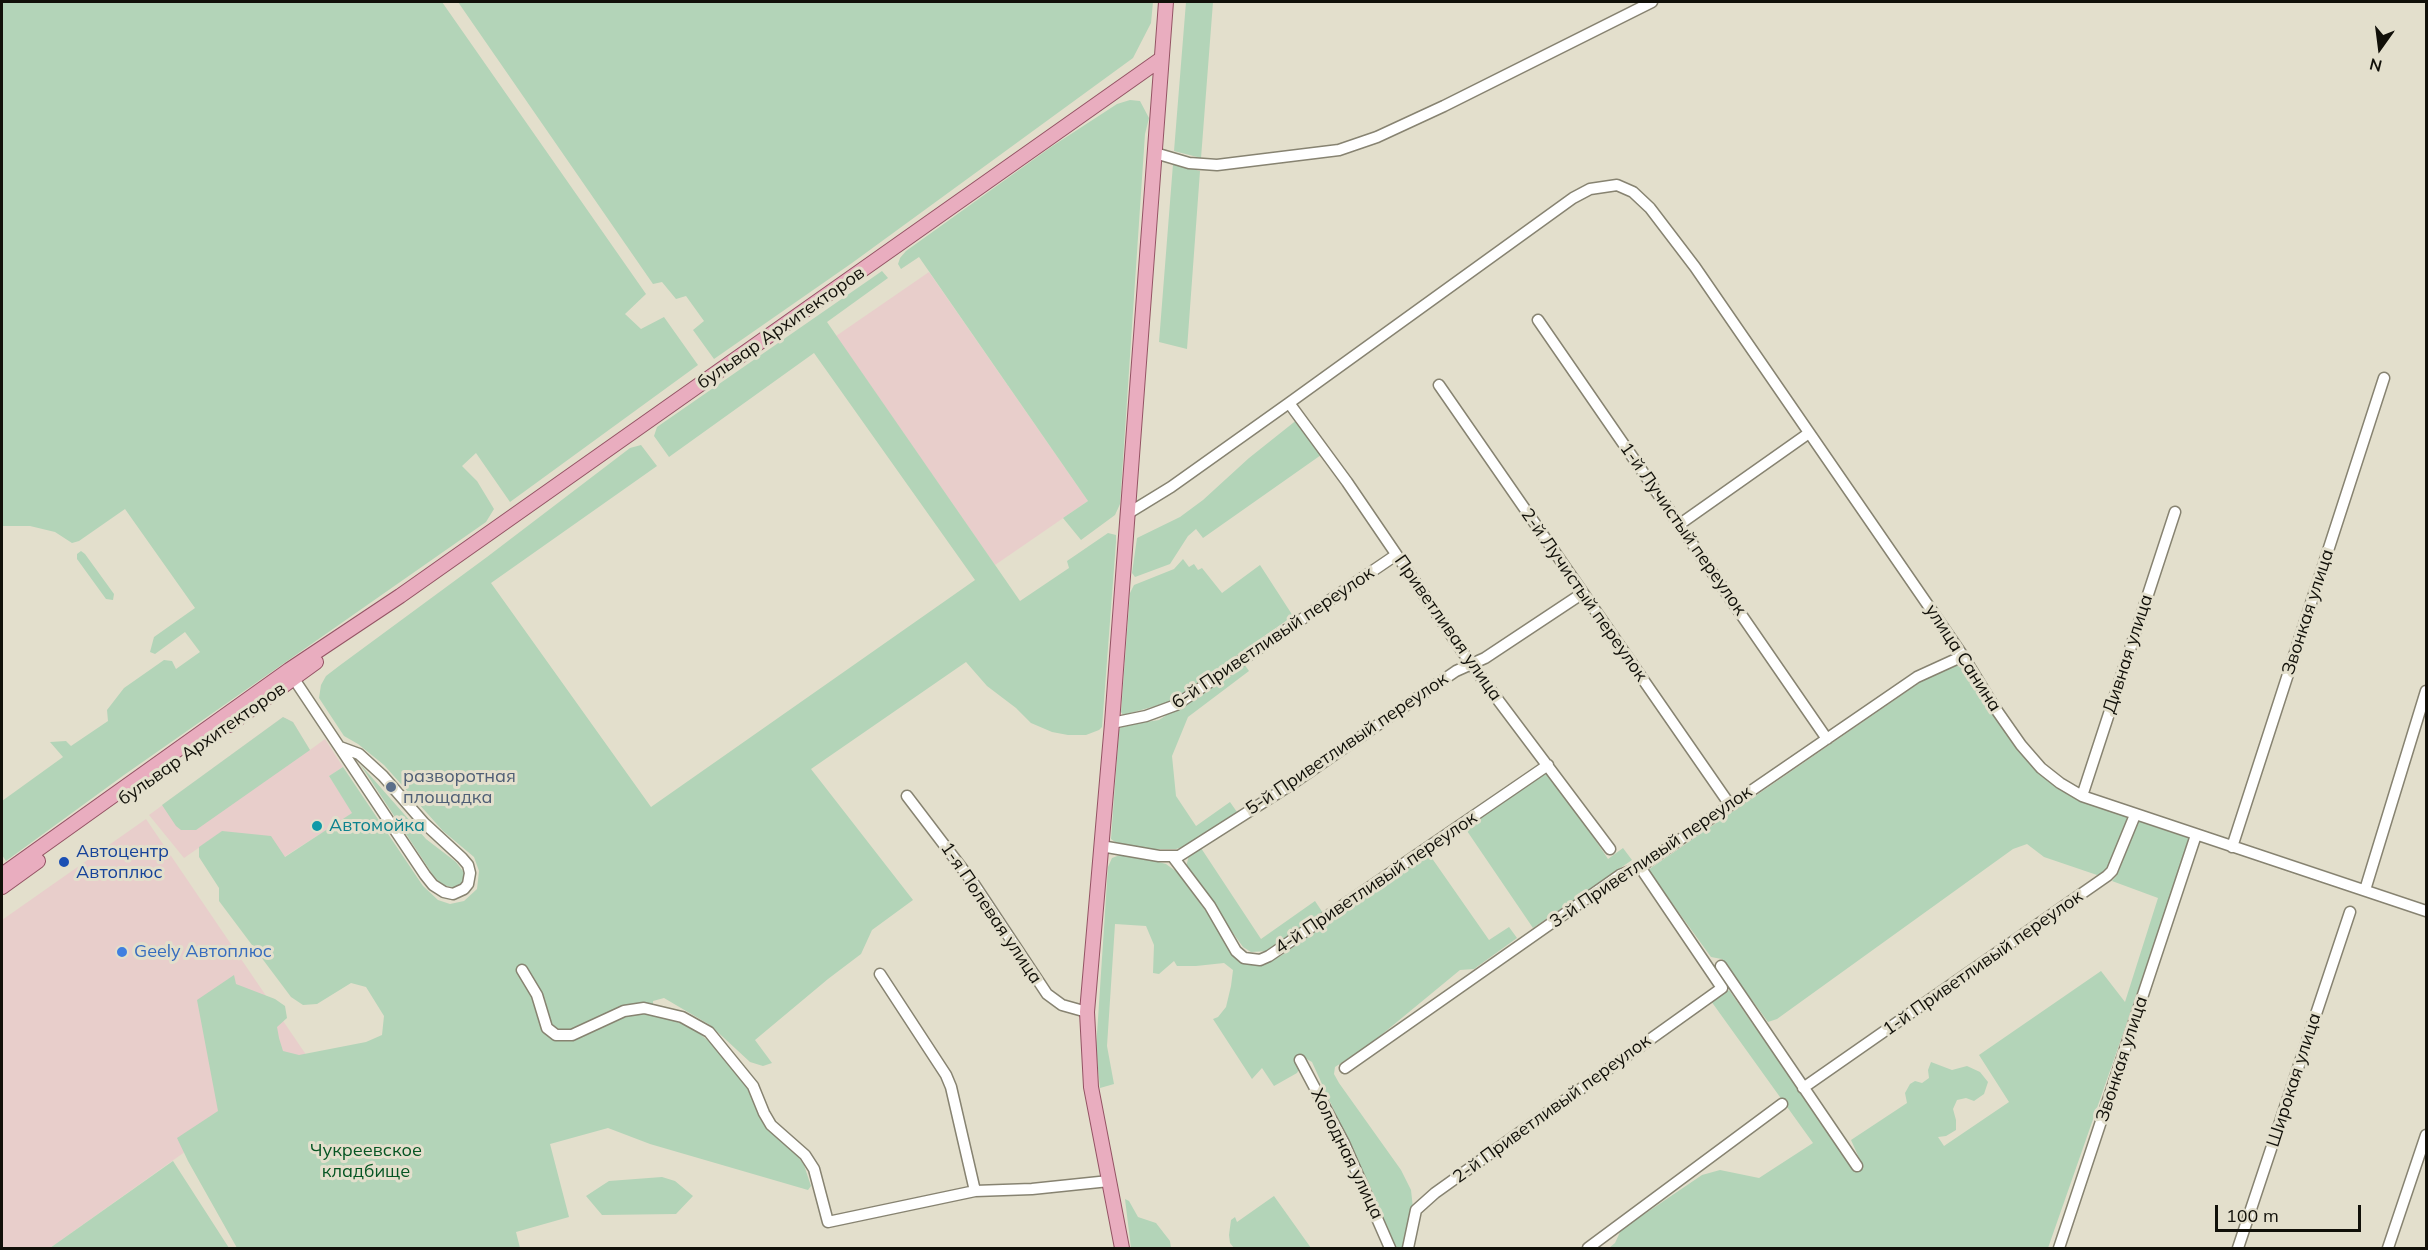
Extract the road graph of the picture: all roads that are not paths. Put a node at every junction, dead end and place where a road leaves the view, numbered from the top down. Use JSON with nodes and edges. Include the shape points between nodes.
{"nodes":[{"id":1,"x":1166,"y":2,"type":"edge"},
{"id":2,"x":1652,"y":2,"type":"edge"},
{"id":3,"x":1161,"y":59,"type":"junction"},
{"id":4,"x":1155,"y":153,"type":"junction"},
{"id":5,"x":1538,"y":320,"type":"dead end"},
{"id":6,"x":2384,"y":378,"type":"dead end"},
{"id":7,"x":1439,"y":385,"type":"dead end"},
{"id":8,"x":1289,"y":403,"type":"junction"},
{"id":9,"x":1809,"y":432,"type":"junction"},
{"id":10,"x":2175,"y":512,"type":"dead end"},
{"id":11,"x":1127,"y":514,"type":"junction"},
{"id":12,"x":1680,"y":524,"type":"junction"},
{"id":13,"x":1396,"y":555,"type":"junction"},
{"id":14,"x":1583,"y":593,"type":"junction"},
{"id":15,"x":1963,"y":656,"type":"junction"},
{"id":16,"x":1471,"y":664,"type":"junction"},
{"id":17,"x":291,"y":674,"type":"junction"},
{"id":18,"x":2427,"y":691,"type":"edge"},
{"id":19,"x":1112,"y":723,"type":"junction"},
{"id":20,"x":1827,"y":739,"type":"junction"},
{"id":21,"x":339,"y":747,"type":"junction"},
{"id":22,"x":1548,"y":765,"type":"junction"},
{"id":23,"x":907,"y":796,"type":"dead end"},
{"id":24,"x":2082,"y":796,"type":"junction"},
{"id":25,"x":1730,"y":805,"type":"junction"},
{"id":26,"x":2135,"y":815,"type":"junction"},
{"id":27,"x":2196,"y":835,"type":"junction"},
{"id":28,"x":1101,"y":846,"type":"junction"},
{"id":29,"x":2232,"y":847,"type":"junction"},
{"id":30,"x":1610,"y":849,"type":"dead end"},
{"id":31,"x":1173,"y":857,"type":"junction"},
{"id":32,"x":1640,"y":867,"type":"junction"},
{"id":33,"x":2,"y":875,"type":"edge"},
{"id":34,"x":2,"y":887,"type":"edge"},
{"id":35,"x":2365,"y":890,"type":"junction"},
{"id":36,"x":2427,"y":911,"type":"edge"},
{"id":37,"x":2350,"y":912,"type":"dead end"},
{"id":38,"x":1721,"y":966,"type":"dead end"},
{"id":39,"x":522,"y":970,"type":"dead end"},
{"id":40,"x":880,"y":974,"type":"dead end"},
{"id":41,"x":1087,"y":1012,"type":"junction"},
{"id":42,"x":1300,"y":1060,"type":"dead end"},
{"id":43,"x":1345,"y":1068,"type":"dead end"},
{"id":44,"x":1803,"y":1088,"type":"junction"},
{"id":45,"x":1782,"y":1104,"type":"dead end"},
{"id":46,"x":2427,"y":1135,"type":"edge"},
{"id":47,"x":1857,"y":1166,"type":"dead end"},
{"id":48,"x":1109,"y":1181,"type":"junction"},
{"id":49,"x":975,"y":1191,"type":"junction"},
{"id":50,"x":1122,"y":1248,"type":"edge"},
{"id":51,"x":1390,"y":1248,"type":"edge"},
{"id":52,"x":1408,"y":1248,"type":"edge"},
{"id":53,"x":1588,"y":1248,"type":"edge"},
{"id":54,"x":2059,"y":1248,"type":"edge"},
{"id":55,"x":2238,"y":1248,"type":"edge"},
{"id":56,"x":2388,"y":1248,"type":"edge"}],
"edges":[{"from":1,"to":3,"type":"main road"},
{"from":2,"to":4,"type":"street","via":[[1444,106],[1339,150],[1217,165],[1189,163]]},
{"from":3,"to":4,"type":"main road"},
{"from":3,"to":17,"type":"main road","name":"бульвар Архитекторов"},
{"from":4,"to":11,"type":"main road"},
{"from":5,"to":12,"type":"street","name":"1-й Лучистый переулок"},
{"from":6,"to":29,"type":"street","name":"Звонкая улица"},
{"from":7,"to":14,"type":"street","name":"2-й Лучистый переулок"},
{"from":8,"to":9,"type":"street","name":"улица Санина","via":[[1573,198],[1590,189],[1617,185],[1633,192],[1650,208]]},
{"from":8,"to":11,"type":"street"},
{"from":8,"to":13,"type":"street","name":"Приветливая улица"},
{"from":9,"to":12,"type":"street"},
{"from":9,"to":15,"type":"street","name":"улица Санина"},
{"from":10,"to":24,"type":"street","name":"Дивная улица"},
{"from":11,"to":19,"type":"main road"},
{"from":12,"to":20,"type":"street","name":"1-й Лучистый переулок"},
{"from":13,"to":16,"type":"street","name":"Приветливая улица"},
{"from":13,"to":19,"type":"street","name":"6-й Приветливый переулок","via":[[1176,705]]},
{"from":14,"to":16,"type":"street","name":"5-й Приветливый переулок"},
{"from":14,"to":25,"type":"street","name":"2-й Лучистый переулок"},
{"from":15,"to":20,"type":"street","name":"3-й Приветливый переулок","via":[[1917,677]]},
{"from":15,"to":24,"type":"street","name":"улица Санина","via":[[2021,745],[2041,768]]},
{"from":16,"to":22,"type":"street","name":"Приветливая улица"},
{"from":16,"to":31,"type":"street","name":"5-й Приветливый переулок","via":[[1292,784]]},
{"from":17,"to":21,"type":"street"},
{"from":17,"to":33,"type":"main road","name":"бульвар Архитекторов"},
{"from":17,"to":34,"type":"main road","name":"бульвар Архитекторов"},
{"from":18,"to":35,"type":"street"},
{"from":19,"to":28,"type":"main road"},
{"from":20,"to":25,"type":"street","name":"3-й Приветливый переулок"},
{"from":21,"to":21,"type":"street","via":[[433,885],[453,894],[464,889],[470,873],[468,865],[383,776],[358,754]]},
{"from":22,"to":30,"type":"street","name":"Приветливая улица"},
{"from":22,"to":31,"type":"street","name":"4-й Приветливый переулок","via":[[1260,960],[1244,958],[1236,951],[1210,906]]},
{"from":23,"to":41,"type":"street","name":"1-я Полевая улица","via":[[974,884],[1047,994],[1062,1005]]},
{"from":24,"to":26,"type":"street","name":"улица Санина"},
{"from":25,"to":32,"type":"street","name":"3-й Приветливый переулок"},
{"from":26,"to":27,"type":"street","name":"улица Санина"},
{"from":26,"to":44,"type":"street","name":"1-й Приветливый переулок","via":[[2112,871],[2106,876]]},
{"from":27,"to":29,"type":"street","name":"улица Санина"},
{"from":27,"to":54,"type":"street","name":"Звонкая улица"},
{"from":28,"to":31,"type":"street"},
{"from":28,"to":41,"type":"main road"},
{"from":29,"to":35,"type":"street","name":"улица Санина"},
{"from":32,"to":43,"type":"street","name":"3-й Приветливый переулок","via":[[1620,875]]},
{"from":32,"to":52,"type":"street","name":"2-й Приветливый переулок","via":[[1722,988],[1435,1193],[1416,1210]]},
{"from":35,"to":36,"type":"street","name":"улица Санина"},
{"from":37,"to":55,"type":"street","name":"Широкая улица"},
{"from":38,"to":44,"type":"street"},
{"from":39,"to":49,"type":"street","via":[[537,995],[547,1028],[556,1035],[572,1035],[624,1011],[644,1008],[682,1017],[709,1032],[753,1086],[771,1125],[806,1155],[814,1169],[828,1222]]},
{"from":40,"to":49,"type":"street","via":[[946,1075]]},
{"from":41,"to":48,"type":"main road","via":[[1091,1087]]},
{"from":42,"to":51,"type":"street","name":"Холодная улица","via":[[1344,1143]]},
{"from":44,"to":47,"type":"street"},
{"from":45,"to":53,"type":"street"},
{"from":46,"to":56,"type":"street"},
{"from":48,"to":49,"type":"street"},
{"from":48,"to":50,"type":"main road"}]}
